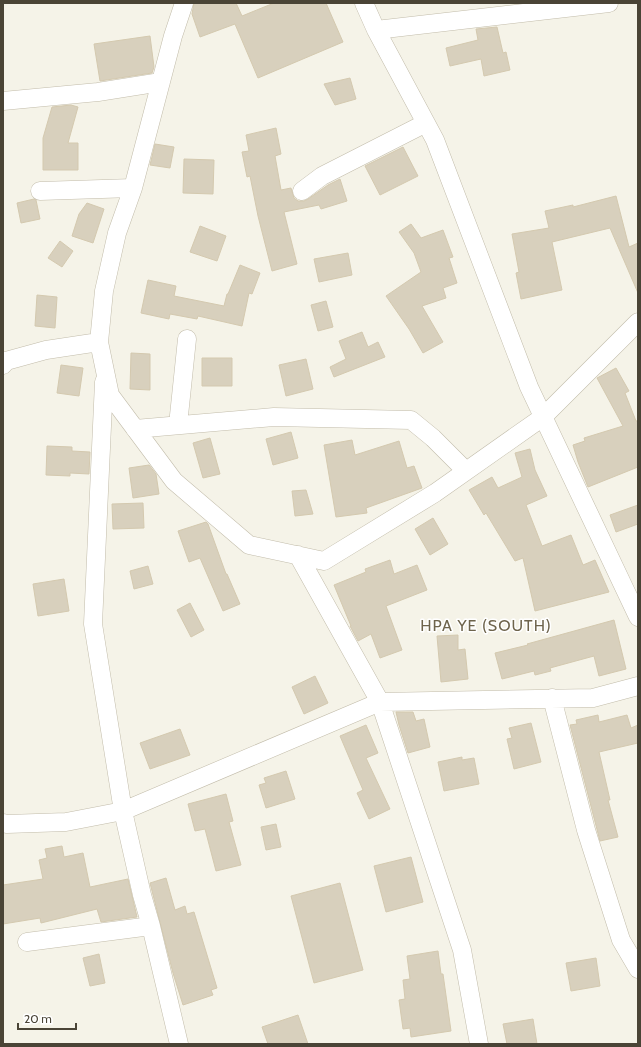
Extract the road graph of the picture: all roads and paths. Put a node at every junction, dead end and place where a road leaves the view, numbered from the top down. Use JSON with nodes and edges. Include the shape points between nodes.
{"nodes":[{"id":1,"x":184,"y":3,"type":"edge"},
{"id":2,"x":364,"y":3,"type":"edge"},
{"id":3,"x":609,"y":3,"type":"edge"},
{"id":4,"x":376,"y":30,"type":"junction"},
{"id":5,"x":161,"y":82,"type":"junction"},
{"id":6,"x":3,"y":101,"type":"edge"},
{"id":7,"x":426,"y":123,"type":"junction"},
{"id":8,"x":133,"y":188,"type":"junction"},
{"id":9,"x":40,"y":191,"type":"dead end"},
{"id":10,"x":302,"y":191,"type":"dead end"},
{"id":11,"x":638,"y":322,"type":"edge"},
{"id":12,"x":187,"y":339,"type":"dead end"},
{"id":13,"x":99,"y":342,"type":"junction"},
{"id":14,"x":3,"y":365,"type":"edge"},
{"id":15,"x":104,"y":368,"type":"junction"},
{"id":16,"x":543,"y":417,"type":"junction"},
{"id":17,"x":178,"y":426,"type":"junction"},
{"id":18,"x":135,"y":429,"type":"junction"},
{"id":19,"x":466,"y":471,"type":"junction"},
{"id":20,"x":298,"y":555,"type":"junction"},
{"id":21,"x":633,"y":594,"type":"edge"},
{"id":22,"x":638,"y":617,"type":"edge"},
{"id":23,"x":638,"y":686,"type":"edge"},
{"id":24,"x":552,"y":698,"type":"junction"},
{"id":25,"x":380,"y":702,"type":"junction"},
{"id":26,"x":123,"y":811,"type":"junction"},
{"id":27,"x":3,"y":823,"type":"edge"},
{"id":28,"x":151,"y":926,"type":"junction"},
{"id":29,"x":27,"y":942,"type":"dead end"},
{"id":30,"x":638,"y":970,"type":"edge"},
{"id":31,"x":179,"y":1044,"type":"edge"},
{"id":32,"x":479,"y":1044,"type":"edge"}],
"edges":[{"from":1,"to":5,"type":"street"},
{"from":2,"to":4,"type":"street"},
{"from":3,"to":4,"type":"street"},
{"from":4,"to":7,"type":"street"},
{"from":5,"to":6,"type":"street","via":[[98,92]]},
{"from":5,"to":8,"type":"street"},
{"from":7,"to":10,"type":"street","via":[[322,176]]},
{"from":7,"to":16,"type":"street","via":[[435,140],[529,387]]},
{"from":8,"to":9,"type":"street"},
{"from":8,"to":13,"type":"street","via":[[117,233],[104,291]]},
{"from":11,"to":16,"type":"street"},
{"from":12,"to":17,"type":"street"},
{"from":13,"to":14,"type":"street","via":[[46,350],[6,361]]},
{"from":13,"to":15,"type":"street"},
{"from":15,"to":18,"type":"street","via":[[110,395]]},
{"from":15,"to":26,"type":"street","via":[[93,624]]},
{"from":16,"to":19,"type":"street"},
{"from":16,"to":21,"type":"street"},
{"from":17,"to":18,"type":"street"},
{"from":17,"to":19,"type":"street","via":[[274,417],[411,420]]},
{"from":18,"to":20,"type":"street","via":[[174,481],[249,545]]},
{"from":19,"to":20,"type":"street","via":[[324,561]]},
{"from":20,"to":25,"type":"street"},
{"from":21,"to":22,"type":"street"},
{"from":23,"to":24,"type":"street","via":[[593,698]]},
{"from":24,"to":25,"type":"street"},
{"from":24,"to":30,"type":"street","via":[[586,830],[621,940]]},
{"from":25,"to":26,"type":"street"},
{"from":25,"to":32,"type":"street","via":[[462,950]]},
{"from":26,"to":27,"type":"street","via":[[66,822]]},
{"from":26,"to":28,"type":"street"},
{"from":28,"to":29,"type":"street"},
{"from":28,"to":31,"type":"street"}]}
